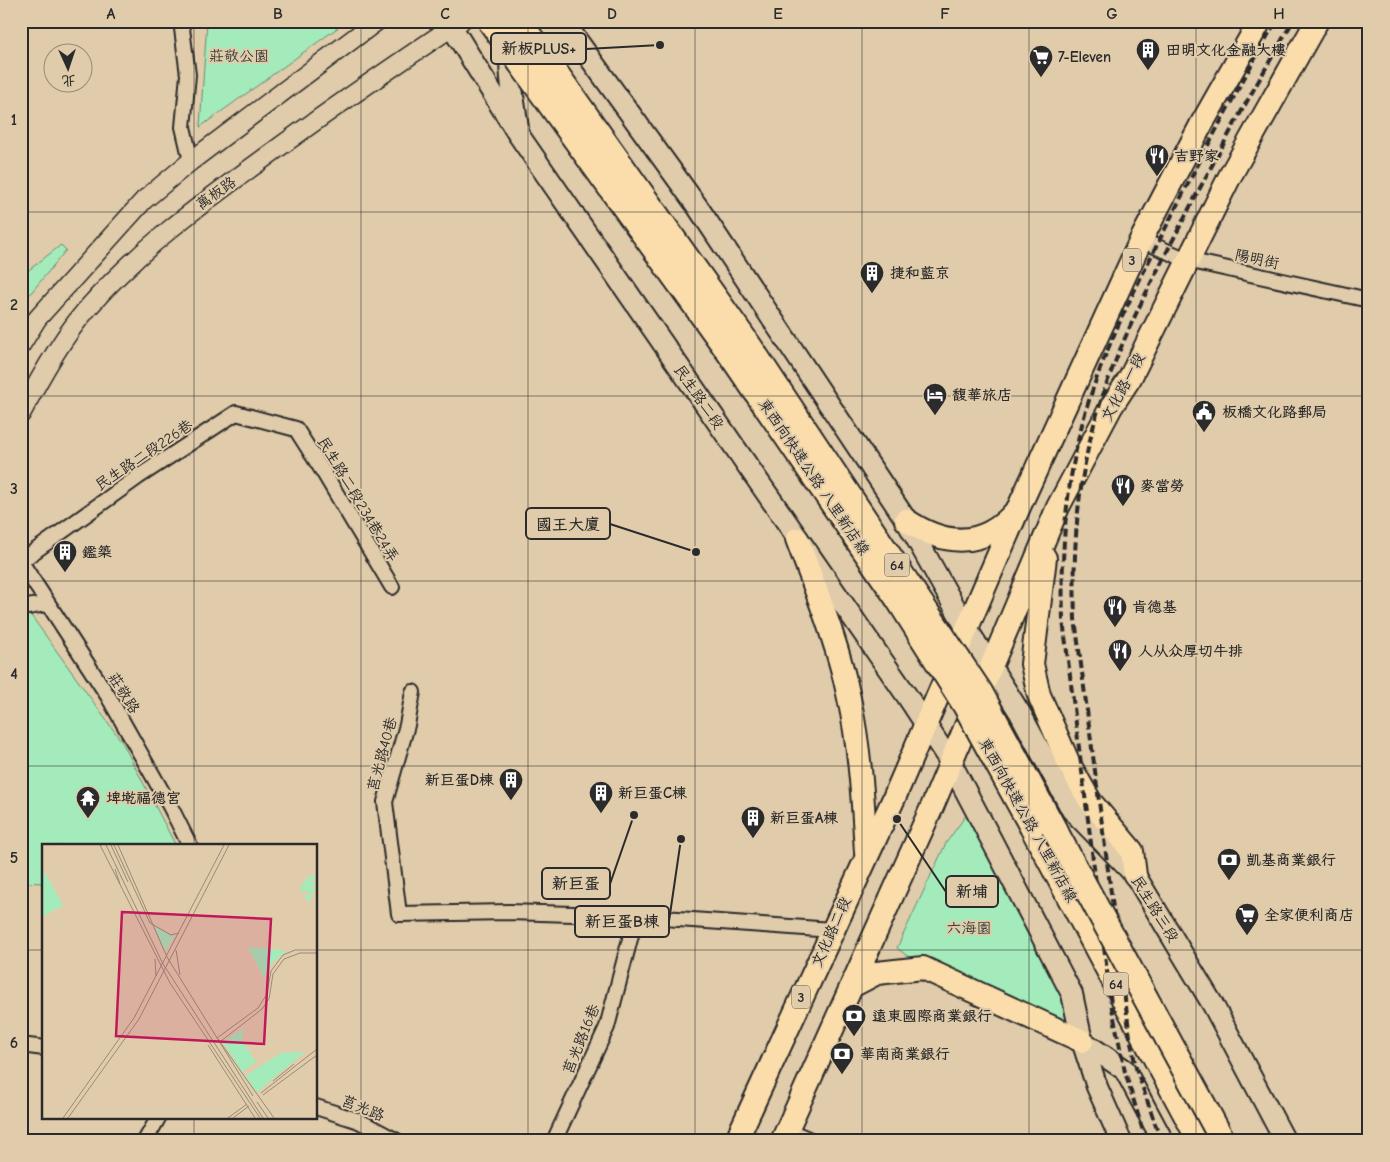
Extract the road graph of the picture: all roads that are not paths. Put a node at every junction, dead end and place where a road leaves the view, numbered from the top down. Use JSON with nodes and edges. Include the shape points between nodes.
{"nodes":[{"id":1,"x":181,"y":21,"type":"edge"},
{"id":2,"x":377,"y":21,"type":"edge"},
{"id":3,"x":490,"y":21,"type":"edge"},
{"id":4,"x":519,"y":21,"type":"edge"},
{"id":5,"x":563,"y":21,"type":"edge"},
{"id":6,"x":1260,"y":21,"type":"edge"},
{"id":7,"x":1317,"y":21,"type":"edge"},
{"id":8,"x":451,"y":23,"type":"edge"},
{"id":9,"x":582,"y":44,"type":"junction"},
{"id":10,"x":518,"y":134,"type":"junction"},
{"id":11,"x":191,"y":161,"type":"junction"},
{"id":12,"x":1141,"y":240,"type":"junction"},
{"id":13,"x":1187,"y":260,"type":"junction"},
{"id":14,"x":1369,"y":300,"type":"edge"},
{"id":15,"x":21,"y":345,"type":"edge"},
{"id":16,"x":21,"y":414,"type":"edge"},
{"id":17,"x":296,"y":429,"type":"joint"},
{"id":18,"x":1019,"y":507,"type":"junction"},
{"id":19,"x":906,"y":520,"type":"junction"},
{"id":20,"x":1046,"y":538,"type":"junction"},
{"id":21,"x":797,"y":539,"type":"junction"},
{"id":22,"x":21,"y":562,"type":"edge"},
{"id":23,"x":392,"y":587,"type":"dead end"},
{"id":24,"x":46,"y":604,"type":"junction"},
{"id":25,"x":21,"y":608,"type":"edge"},
{"id":26,"x":967,"y":629,"type":"junction"},
{"id":27,"x":991,"y":666,"type":"junction"},
{"id":28,"x":413,"y":692,"type":"dead end"},
{"id":29,"x":924,"y":723,"type":"junction"},
{"id":30,"x":951,"y":763,"type":"junction"},
{"id":31,"x":189,"y":844,"type":"edge"},
{"id":32,"x":866,"y":853,"type":"junction"},
{"id":33,"x":1134,"y":874,"type":"junction"},
{"id":34,"x":636,"y":916,"type":"junction"},
{"id":35,"x":832,"y":930,"type":"junction"},
{"id":36,"x":852,"y":986,"type":"junction"},
{"id":37,"x":1082,"y":1040,"type":"junction"},
{"id":38,"x":22,"y":1047,"type":"edge"},
{"id":39,"x":42,"y":1048,"type":"edge"},
{"id":40,"x":318,"y":1108,"type":"edge"},
{"id":41,"x":157,"y":1120,"type":"edge"},
{"id":42,"x":784,"y":1135,"type":"edge"},
{"id":43,"x":145,"y":1141,"type":"edge"},
{"id":44,"x":397,"y":1141,"type":"edge"},
{"id":45,"x":554,"y":1141,"type":"edge"},
{"id":46,"x":736,"y":1141,"type":"edge"},
{"id":47,"x":812,"y":1141,"type":"edge"},
{"id":48,"x":1122,"y":1141,"type":"edge"},
{"id":49,"x":1163,"y":1141,"type":"edge"},
{"id":50,"x":1200,"y":1141,"type":"edge"},
{"id":51,"x":1223,"y":1141,"type":"edge"},
{"id":52,"x":1285,"y":1141,"type":"edge"}],
"edges":[{"from":1,"to":11,"type":"street","via":[[188,75],[183,127]]},
{"from":2,"to":11,"type":"street"},
{"from":3,"to":50,"type":"highway","name":"東西向快速公路 八里新店線","number":"64","bridge":true,"via":[[722,342],[898,599],[965,705]]},
{"from":4,"to":51,"type":"highway","name":"東西向快速公路 八里新店線","number":"64","bridge":true,"via":[[748,344],[980,692]]},
{"from":5,"to":9,"type":"main road"},
{"from":6,"to":12,"type":"main road","number":"3"},
{"from":7,"to":13,"type":"main road","name":"文化路一段"},
{"from":8,"to":10,"type":"main road","name":"民生路二段"},
{"from":8,"to":16,"type":"street","name":"萬板路","via":[[186,215],[127,266],[75,325]]},
{"from":9,"to":10,"type":"main road","via":[[561,30],[547,26],[532,24],[516,31],[511,64]]},
{"from":9,"to":19,"type":"main road","via":[[697,206]]},
{"from":10,"to":21,"type":"main road","name":"民生路二段"},
{"from":11,"to":15,"type":"street","via":[[144,200],[105,241],[38,319]]},
{"from":12,"to":13,"type":"street","name":"陽明街"},
{"from":12,"to":18,"type":"main road","number":"3"},
{"from":13,"to":14,"type":"street","name":"陽明街"},
{"from":13,"to":20,"type":"main road","name":"文化路一段","via":[[1130,378],[1111,406],[1058,507]]},
{"from":17,"to":22,"type":"street","name":"民生路二段226巷","via":[[236,413],[138,477]]},
{"from":17,"to":23,"type":"street","name":"民生路二段234巷24弄"},
{"from":18,"to":19,"type":"main road","via":[[1005,523],[980,538],[966,540],[938,537]]},
{"from":18,"to":26,"type":"main road","number":"3"},
{"from":19,"to":26,"type":"main road"},
{"from":20,"to":27,"type":"main road","name":"文化路一段"},
{"from":20,"to":33,"type":"main road","via":[[1032,664],[1040,695],[1069,764],[1090,801],[1132,851]]},
{"from":21,"to":29,"type":"main road","name":"民生路二段"},
{"from":21,"to":32,"type":"main road","via":[[833,638],[849,696],[859,754]]},
{"from":22,"to":24,"type":"street","name":"莊敬路"},
{"from":24,"to":25,"type":"street"},
{"from":24,"to":31,"type":"street","name":"莊敬路","via":[[108,696]]},
{"from":26,"to":27,"type":"main road"},
{"from":26,"to":29,"type":"main road","number":"3"},
{"from":27,"to":30,"type":"main road","name":"文化路一段"},
{"from":27,"to":33,"type":"main road","name":"民生路三段","via":[[1072,810]]},
{"from":28,"to":34,"type":"street","name":"莒光路40巷","via":[[385,802],[399,914],[509,912]]},
{"from":29,"to":30,"type":"main road","name":"民生路二段"},
{"from":29,"to":32,"type":"main road","name":"文化路二段","number":"3","via":[[894,798]]},
{"from":30,"to":36,"type":"main road"},
{"from":30,"to":37,"type":"main road","via":[[1072,994]]},
{"from":32,"to":35,"type":"main road","name":"文化路二段","number":"3"},
{"from":33,"to":52,"type":"main road","name":"民生路三段","via":[[1213,1006]]},
{"from":34,"to":35,"type":"street"},
{"from":34,"to":45,"type":"street","name":"莒光路16巷","via":[[608,1027]]},
{"from":35,"to":46,"type":"main road","name":"文化路二段","number":"3"},
{"from":36,"to":37,"type":"main road","via":[[877,973],[923,968]]},
{"from":36,"to":42,"type":"main road"},
{"from":37,"to":48,"type":"main road","via":[[1097,1087]]},
{"from":37,"to":49,"type":"main road","via":[[1125,1070]]},
{"from":38,"to":39,"type":"street"},
{"from":40,"to":44,"type":"street","name":"莒光路","via":[[359,1121]]},
{"from":41,"to":43,"type":"street"},
{"from":42,"to":47,"type":"street"}]}
